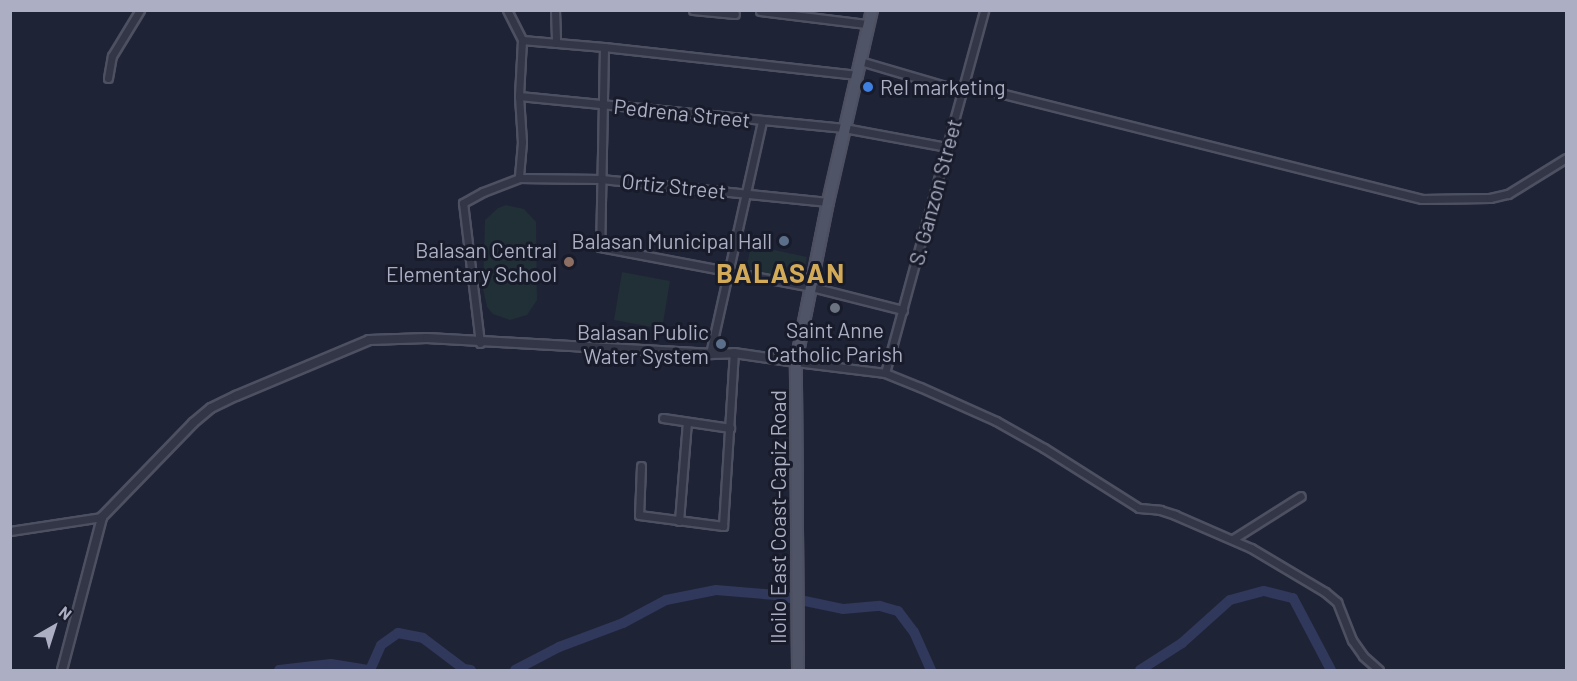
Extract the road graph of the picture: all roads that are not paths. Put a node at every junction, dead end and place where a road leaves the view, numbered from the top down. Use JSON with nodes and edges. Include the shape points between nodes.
{"nodes":[{"id":1,"x":140,"y":10,"type":"edge"},
{"id":2,"x":507,"y":10,"type":"edge"},
{"id":3,"x":555,"y":10,"type":"edge"},
{"id":4,"x":693,"y":10,"type":"edge"},
{"id":5,"x":872,"y":10,"type":"edge"},
{"id":6,"x":984,"y":10,"type":"edge"},
{"id":7,"x":760,"y":11,"type":"edge"},
{"id":8,"x":735,"y":14,"type":"dead end"},
{"id":9,"x":866,"y":24,"type":"junction"},
{"id":10,"x":522,"y":40,"type":"junction"},
{"id":11,"x":556,"y":43,"type":"junction"},
{"id":12,"x":604,"y":46,"type":"junction"},
{"id":13,"x":860,"y":62,"type":"junction"},
{"id":14,"x":857,"y":75,"type":"junction"},
{"id":15,"x":108,"y":78,"type":"dead end"},
{"id":16,"x":963,"y":88,"type":"junction"},
{"id":17,"x":519,"y":96,"type":"junction"},
{"id":18,"x":603,"y":105,"type":"junction"},
{"id":19,"x":762,"y":121,"type":"junction"},
{"id":20,"x":844,"y":129,"type":"junction"},
{"id":21,"x":947,"y":147,"type":"junction"},
{"id":22,"x":1566,"y":159,"type":"edge"},
{"id":23,"x":519,"y":178,"type":"junction"},
{"id":24,"x":601,"y":179,"type":"junction"},
{"id":25,"x":745,"y":194,"type":"junction"},
{"id":26,"x":828,"y":202,"type":"junction"},
{"id":27,"x":727,"y":270,"type":"junction"},
{"id":28,"x":812,"y":287,"type":"junction"},
{"id":29,"x":903,"y":310,"type":"junction"},
{"id":30,"x":480,"y":343,"type":"junction"},
{"id":31,"x":734,"y":353,"type":"junction"},
{"id":32,"x":710,"y":354,"type":"junction"},
{"id":33,"x":796,"y":362,"type":"junction"},
{"id":34,"x":885,"y":373,"type":"junction"},
{"id":35,"x":663,"y":418,"type":"dead end"},
{"id":36,"x":687,"y":422,"type":"junction"},
{"id":37,"x":729,"y":428,"type":"junction"},
{"id":38,"x":641,"y":466,"type":"dead end"},
{"id":39,"x":1301,"y":496,"type":"dead end"},
{"id":40,"x":102,"y":517,"type":"junction"},
{"id":41,"x":679,"y":521,"type":"junction"},
{"id":42,"x":10,"y":531,"type":"edge"},
{"id":43,"x":1233,"y":539,"type":"junction"},
{"id":44,"x":62,"y":670,"type":"edge"},
{"id":45,"x":798,"y":670,"type":"edge"},
{"id":46,"x":1378,"y":670,"type":"edge"}],
"edges":[{"from":1,"to":15,"type":"street","via":[[112,56]]},
{"from":2,"to":10,"type":"street"},
{"from":3,"to":11,"type":"street"},
{"from":4,"to":8,"type":"street"},
{"from":5,"to":9,"type":"main road","name":"Iloilo East Coast-Capiz Road"},
{"from":6,"to":16,"type":"street","name":"S. Ganzon Street"},
{"from":7,"to":9,"type":"street"},
{"from":9,"to":13,"type":"main road","name":"Iloilo East Coast-Capiz Road"},
{"from":10,"to":11,"type":"street"},
{"from":10,"to":17,"type":"street"},
{"from":11,"to":12,"type":"street"},
{"from":12,"to":14,"type":"street"},
{"from":12,"to":18,"type":"street"},
{"from":13,"to":14,"type":"main road","name":"Iloilo East Coast-Capiz Road"},
{"from":13,"to":16,"type":"street"},
{"from":14,"to":20,"type":"main road","name":"Iloilo East Coast-Capiz Road"},
{"from":16,"to":21,"type":"street","name":"S. Ganzon Street"},
{"from":16,"to":22,"type":"street","via":[[1422,199],[1508,194]]},
{"from":17,"to":18,"type":"street","name":"Pedrena Street"},
{"from":17,"to":23,"type":"street"},
{"from":18,"to":19,"type":"street","name":"Pedrena Street"},
{"from":18,"to":24,"type":"street"},
{"from":19,"to":20,"type":"street","name":"Pedrena Street"},
{"from":19,"to":25,"type":"street"},
{"from":20,"to":21,"type":"street","name":"Pedrena Street"},
{"from":20,"to":26,"type":"main road","name":"Iloilo East Coast-Capiz Road"},
{"from":21,"to":29,"type":"street","name":"S. Ganzon Street"},
{"from":23,"to":24,"type":"street","name":"Ortiz Street"},
{"from":23,"to":30,"type":"street","via":[[463,203]]},
{"from":24,"to":25,"type":"street","name":"Ortiz Street"},
{"from":24,"to":27,"type":"street","via":[[600,247]]},
{"from":25,"to":26,"type":"street","name":"Ortiz Street"},
{"from":25,"to":27,"type":"street"},
{"from":26,"to":28,"type":"main road","name":"Iloilo East Coast-Capiz Road"},
{"from":27,"to":28,"type":"street"},
{"from":27,"to":32,"type":"street"},
{"from":28,"to":29,"type":"street"},
{"from":28,"to":33,"type":"main road","name":"Iloilo East Coast-Capiz Road"},
{"from":29,"to":34,"type":"street","name":"S. Ganzon Street"},
{"from":30,"to":32,"type":"street"},
{"from":30,"to":40,"type":"street","via":[[427,338],[369,340],[236,396],[211,408],[193,423]]},
{"from":31,"to":32,"type":"street"},
{"from":31,"to":33,"type":"street"},
{"from":31,"to":37,"type":"street"},
{"from":33,"to":34,"type":"street"},
{"from":33,"to":45,"type":"main road","name":"Iloilo East Coast-Capiz Road"},
{"from":34,"to":43,"type":"street","via":[[996,421],[1139,508],[1160,510]]},
{"from":35,"to":36,"type":"street"},
{"from":36,"to":37,"type":"street"},
{"from":36,"to":41,"type":"street"},
{"from":37,"to":41,"type":"street","via":[[723,526]]},
{"from":38,"to":41,"type":"street","via":[[639,515]]},
{"from":39,"to":43,"type":"street"},
{"from":40,"to":42,"type":"street"},
{"from":40,"to":44,"type":"street"},
{"from":43,"to":46,"type":"street","via":[[1337,602],[1352,640]]}]}
